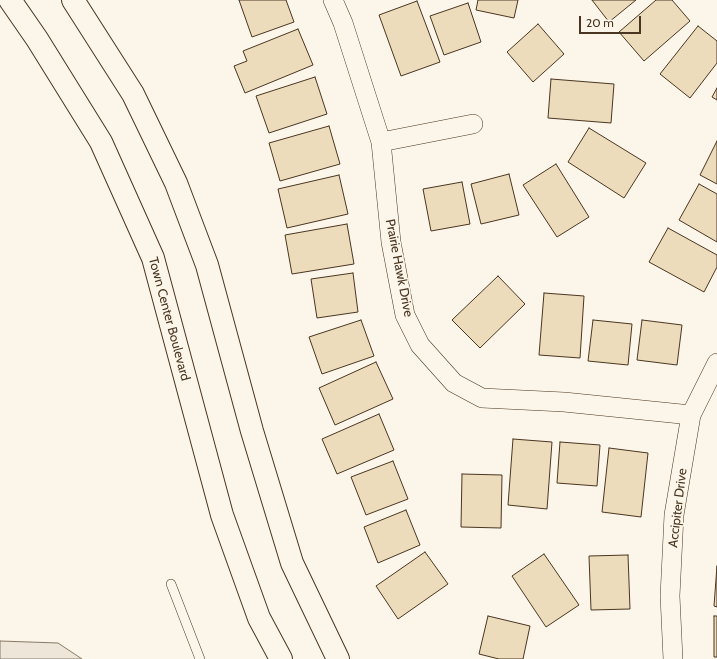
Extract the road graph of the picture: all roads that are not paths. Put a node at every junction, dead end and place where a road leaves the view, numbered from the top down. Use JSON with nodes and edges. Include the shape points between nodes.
{"nodes":[{"id":1,"x":10,"y":0,"type":"edge"},
{"id":2,"x":73,"y":0,"type":"edge"},
{"id":3,"x":332,"y":0,"type":"edge"},
{"id":4,"x":474,"y":124,"type":"dead end"},
{"id":5,"x":381,"y":142,"type":"junction"},
{"id":6,"x":717,"y":363,"type":"edge"},
{"id":7,"x":691,"y":415,"type":"junction"},
{"id":8,"x":171,"y":584,"type":"dead end"},
{"id":9,"x":200,"y":659,"type":"edge"},
{"id":10,"x":281,"y":659,"type":"edge"},
{"id":11,"x":338,"y":659,"type":"edge"},
{"id":12,"x":673,"y":659,"type":"edge"}],
"edges":[{"from":1,"to":10,"type":"main road","name":"Town Center Boulevard","via":[[38,39],[101,142],[153,258],[222,515],[259,618]]},
{"from":2,"to":11,"type":"main road","via":[[133,94],[176,183],[207,265],[252,431],[292,563]]},
{"from":3,"to":5,"type":"street","name":"Prairie Hawk Drive","via":[[343,23]]},
{"from":4,"to":5,"type":"street"},
{"from":5,"to":7,"type":"street","name":"Prairie Hawk Drive","via":[[391,242],[406,315],[420,345],[454,383],[482,398],[564,402]]},
{"from":6,"to":7,"type":"street","name":"Accipiter Drive"},
{"from":7,"to":12,"type":"street","name":"Accipiter Drive","via":[[674,515],[670,596]]},
{"from":8,"to":9,"type":"lane"}]}
